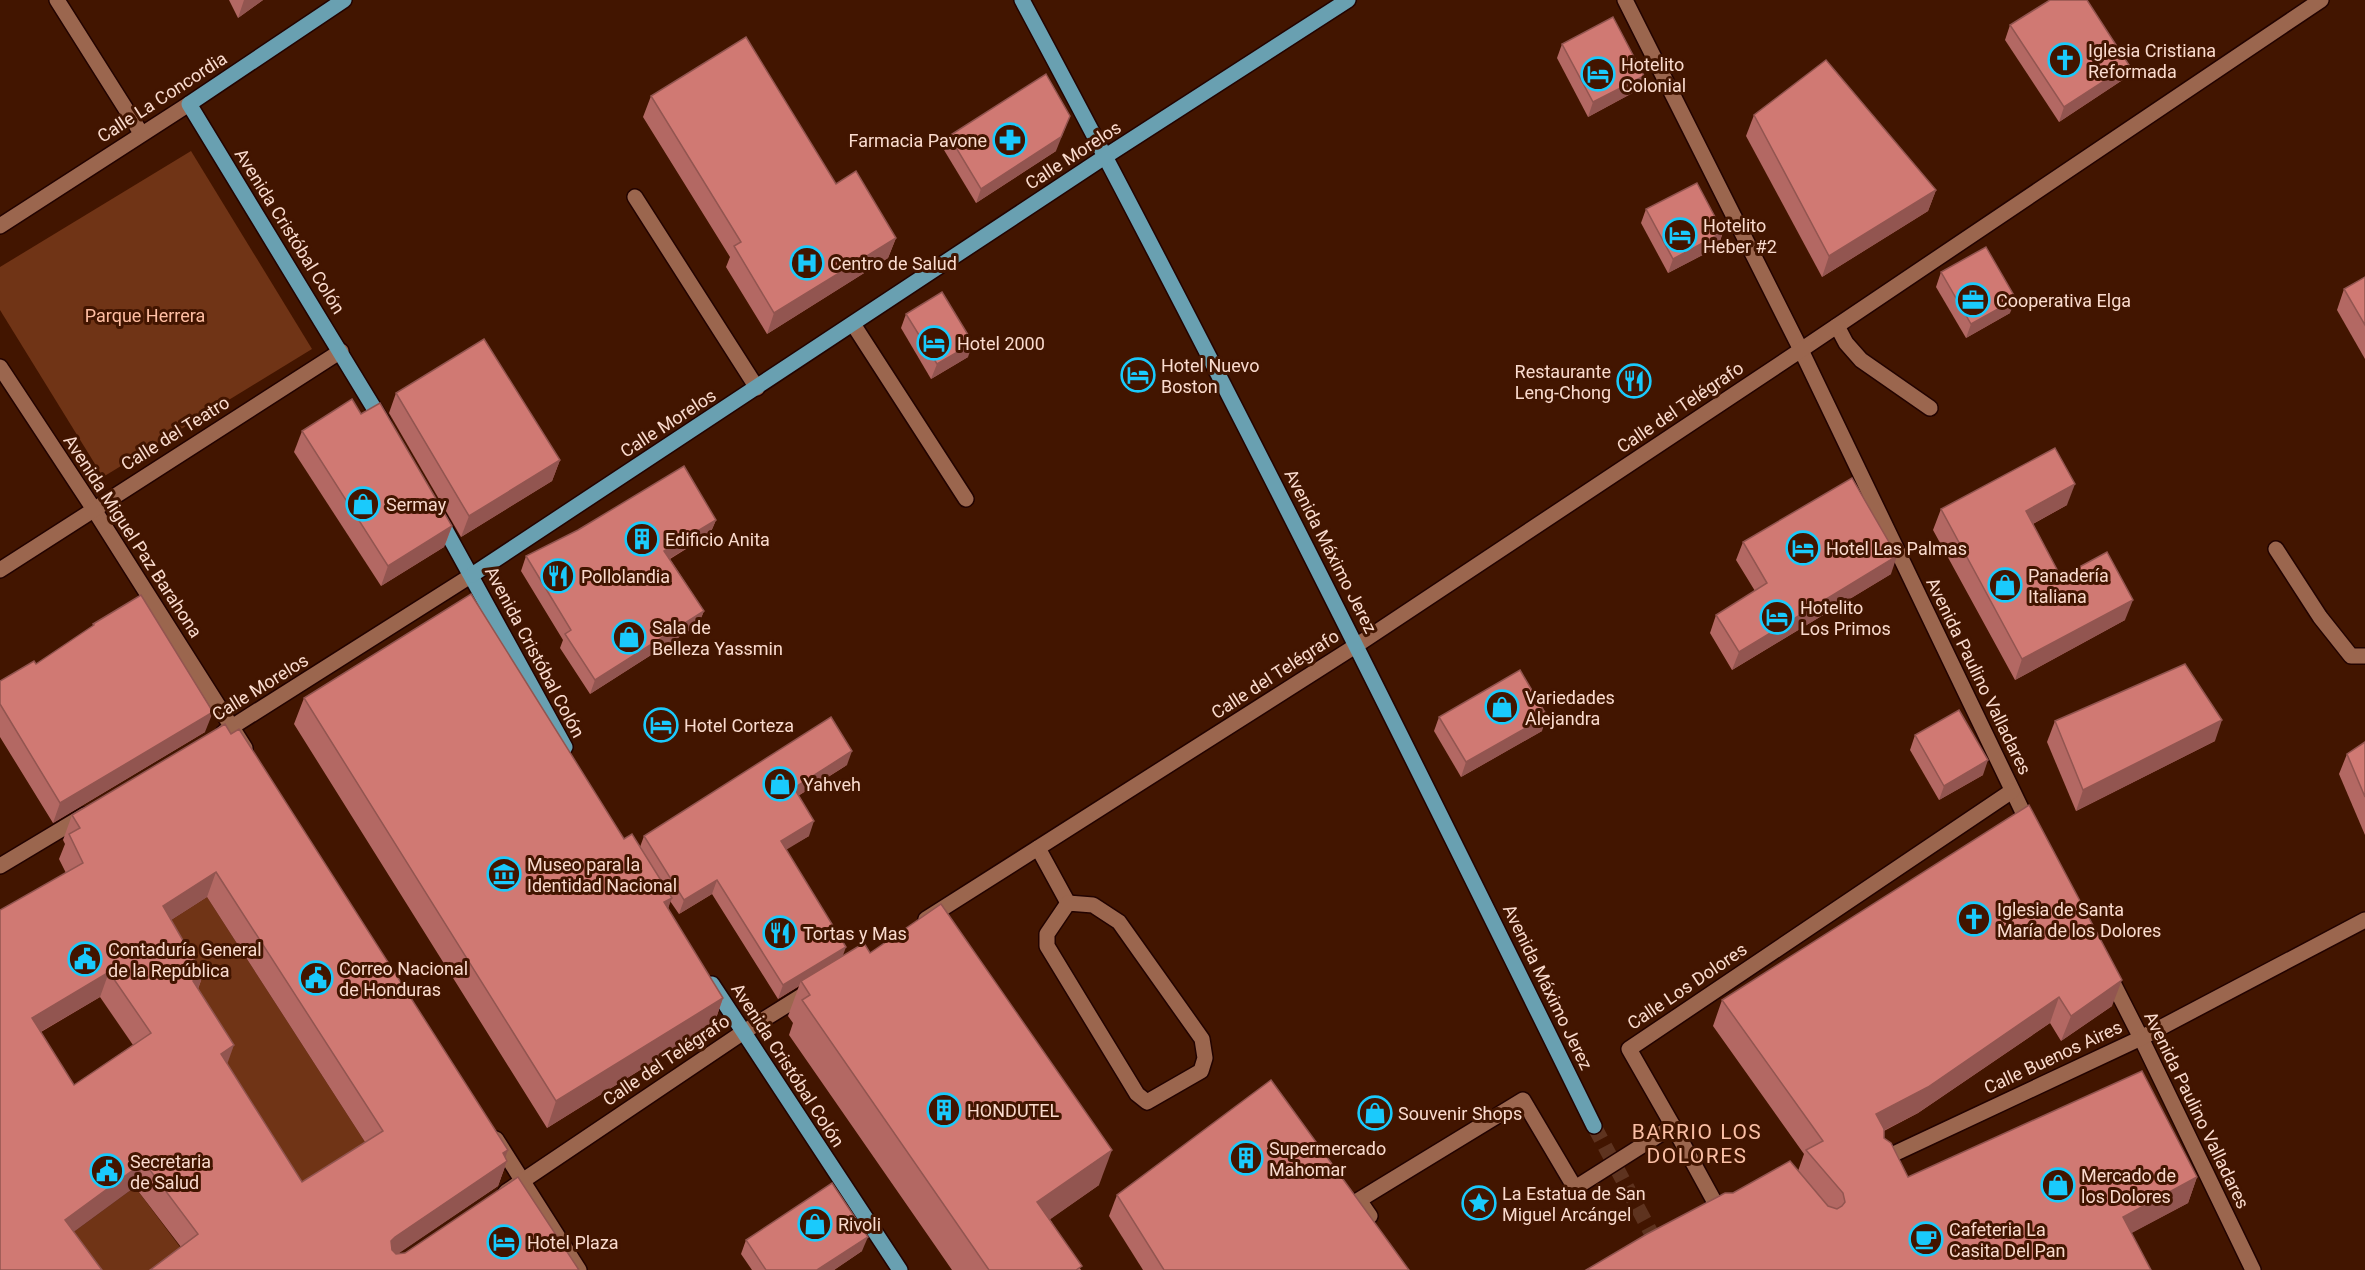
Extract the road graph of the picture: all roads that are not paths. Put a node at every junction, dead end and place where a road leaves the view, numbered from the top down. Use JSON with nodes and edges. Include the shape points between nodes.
{"nodes":[{"id":1,"x":57,"y":0,"type":"edge"},
{"id":2,"x":344,"y":0,"type":"edge"},
{"id":3,"x":1022,"y":0,"type":"edge"},
{"id":4,"x":1348,"y":0,"type":"edge"},
{"id":5,"x":1625,"y":0,"type":"edge"},
{"id":6,"x":2321,"y":0,"type":"edge"},
{"id":7,"x":189,"y":104,"type":"junction"},
{"id":8,"x":141,"y":133,"type":"junction"},
{"id":9,"x":1106,"y":156,"type":"junction"},
{"id":10,"x":635,"y":197,"type":"dead end"},
{"id":11,"x":0,"y":226,"type":"edge"},
{"id":12,"x":853,"y":324,"type":"junction"},
{"id":13,"x":1837,"y":326,"type":"junction"},
{"id":14,"x":1801,"y":350,"type":"junction"},
{"id":15,"x":341,"y":351,"type":"junction"},
{"id":16,"x":0,"y":367,"type":"edge"},
{"id":17,"x":757,"y":388,"type":"junction"},
{"id":18,"x":1930,"y":408,"type":"dead end"},
{"id":19,"x":389,"y":433,"type":"edge"},
{"id":20,"x":966,"y":499,"type":"dead end"},
{"id":21,"x":430,"y":504,"type":"edge"},
{"id":22,"x":93,"y":508,"type":"junction"},
{"id":23,"x":2276,"y":549,"type":"dead end"},
{"id":24,"x":0,"y":570,"type":"edge"},
{"id":25,"x":472,"y":575,"type":"junction"},
{"id":26,"x":1357,"y":645,"type":"junction"},
{"id":27,"x":2365,"y":656,"type":"edge"},
{"id":28,"x":232,"y":728,"type":"junction"},
{"id":29,"x":212,"y":740,"type":"edge"},
{"id":30,"x":252,"y":758,"type":"edge"},
{"id":31,"x":572,"y":759,"type":"edge"},
{"id":32,"x":2012,"y":791,"type":"junction"},
{"id":33,"x":101,"y":806,"type":"edge"},
{"id":34,"x":2038,"y":841,"type":"edge"},
{"id":35,"x":1038,"y":848,"type":"junction"},
{"id":36,"x":0,"y":866,"type":"edge"},
{"id":37,"x":1068,"y":903,"type":"junction"},
{"id":38,"x":2365,"y":920,"type":"edge"},
{"id":39,"x":916,"y":926,"type":"edge"},
{"id":40,"x":2103,"y":965,"type":"edge"},
{"id":41,"x":704,"y":972,"type":"edge"},
{"id":42,"x":824,"y":982,"type":"edge"},
{"id":43,"x":742,"y":1033,"type":"junction"},
{"id":44,"x":2141,"y":1038,"type":"junction"},
{"id":45,"x":1594,"y":1126,"type":"tunnel mouth"},
{"id":46,"x":1673,"y":1126,"type":"junction"},
{"id":47,"x":490,"y":1130,"type":"edge"},
{"id":48,"x":1883,"y":1159,"type":"edge"},
{"id":49,"x":523,"y":1180,"type":"junction"},
{"id":50,"x":495,"y":1200,"type":"edge"},
{"id":51,"x":1737,"y":1200,"type":"edge"},
{"id":52,"x":1377,"y":1226,"type":"edge"},
{"id":53,"x":579,"y":1270,"type":"edge"},
{"id":54,"x":900,"y":1270,"type":"edge"},
{"id":55,"x":2253,"y":1270,"type":"edge"}],
"edges":[{"from":1,"to":8,"type":"street"},
{"from":2,"to":7,"type":"main road","name":"Calle La Concordia"},
{"from":3,"to":9,"type":"main road","name":"Avenida Máximo Jerez"},
{"from":4,"to":9,"type":"main road","name":"Calle Morelos"},
{"from":5,"to":14,"type":"street","name":"Avenida Paulino Valladares"},
{"from":6,"to":13,"type":"street","name":"Calle del Telégrafo"},
{"from":7,"to":8,"type":"street","name":"Calle La Concordia"},
{"from":7,"to":15,"type":"main road","name":"Avenida Cristóbal Colón"},
{"from":8,"to":11,"type":"street","name":"Calle La Concordia"},
{"from":9,"to":12,"type":"main road","name":"Calle Morelos"},
{"from":9,"to":26,"type":"main road","name":"Avenida Máximo Jerez"},
{"from":10,"to":17,"type":"street"},
{"from":12,"to":17,"type":"main road","name":"Calle Morelos"},
{"from":12,"to":20,"type":"street"},
{"from":13,"to":14,"type":"street","name":"Calle del Telégrafo"},
{"from":13,"to":18,"type":"street","via":[[1861,360]]},
{"from":14,"to":26,"type":"street","name":"Calle del Telégrafo"},
{"from":14,"to":32,"type":"street","name":"Avenida Paulino Valladares"},
{"from":15,"to":19,"type":"main road","name":"Avenida Cristóbal Colón"},
{"from":15,"to":22,"type":"street","name":"Calle del Teatro"},
{"from":16,"to":22,"type":"street","name":"Avenida Miguel Paz Barahona"},
{"from":17,"to":25,"type":"main road","name":"Calle Morelos"},
{"from":21,"to":25,"type":"main road","name":"Avenida Cristóbal Colón"},
{"from":22,"to":24,"type":"street","name":"Calle del Teatro"},
{"from":22,"to":28,"type":"street","name":"Avenida Miguel Paz Barahona"},
{"from":23,"to":27,"type":"street","via":[[2351,656]]},
{"from":25,"to":28,"type":"street","name":"Calle Morelos"},
{"from":25,"to":31,"type":"main road","name":"Avenida Cristóbal Colón"},
{"from":26,"to":35,"type":"street","name":"Calle del Telégrafo"},
{"from":26,"to":45,"type":"main road","name":"Avenida Máximo Jerez"},
{"from":28,"to":29,"type":"street","name":"Calle Morelos"},
{"from":28,"to":30,"type":"street","name":"Avenida Miguel Paz Barahona"},
{"from":32,"to":34,"type":"street","name":"Avenida Paulino Valladares"},
{"from":32,"to":46,"type":"street","name":"Calle Los Dolores","via":[[1629,1049]]},
{"from":33,"to":36,"type":"street"},
{"from":35,"to":37,"type":"street"},
{"from":35,"to":39,"type":"street","name":"Calle del Telégrafo"},
{"from":37,"to":37,"type":"street","via":[[1093,904],[1119,922],[1202,1039],[1205,1058],[1201,1071],[1147,1102],[1137,1094],[1047,946],[1047,934]]},
{"from":38,"to":44,"type":"street","name":"Calle Buenos Aires"},
{"from":40,"to":44,"type":"street","name":"Avenida Paulino Valladares"},
{"from":41,"to":43,"type":"main road","name":"Avenida Cristóbal Colón"},
{"from":42,"to":43,"type":"street","name":"Calle del Telégrafo"},
{"from":43,"to":49,"type":"street","name":"Calle del Telégrafo"},
{"from":43,"to":54,"type":"main road","name":"Avenida Cristóbal Colón"},
{"from":44,"to":48,"type":"street","name":"Calle Buenos Aires"},
{"from":44,"to":55,"type":"street","name":"Avenida Paulino Valladares"},
{"from":46,"to":51,"type":"street","name":"Calle Los Dolores","via":[[1719,1210]]},
{"from":46,"to":52,"type":"street","via":[[1575,1188],[1524,1100],[1359,1200]]},
{"from":47,"to":49,"type":"street"},
{"from":49,"to":50,"type":"street","name":"Calle del Telégrafo"},
{"from":49,"to":53,"type":"street"}]}
